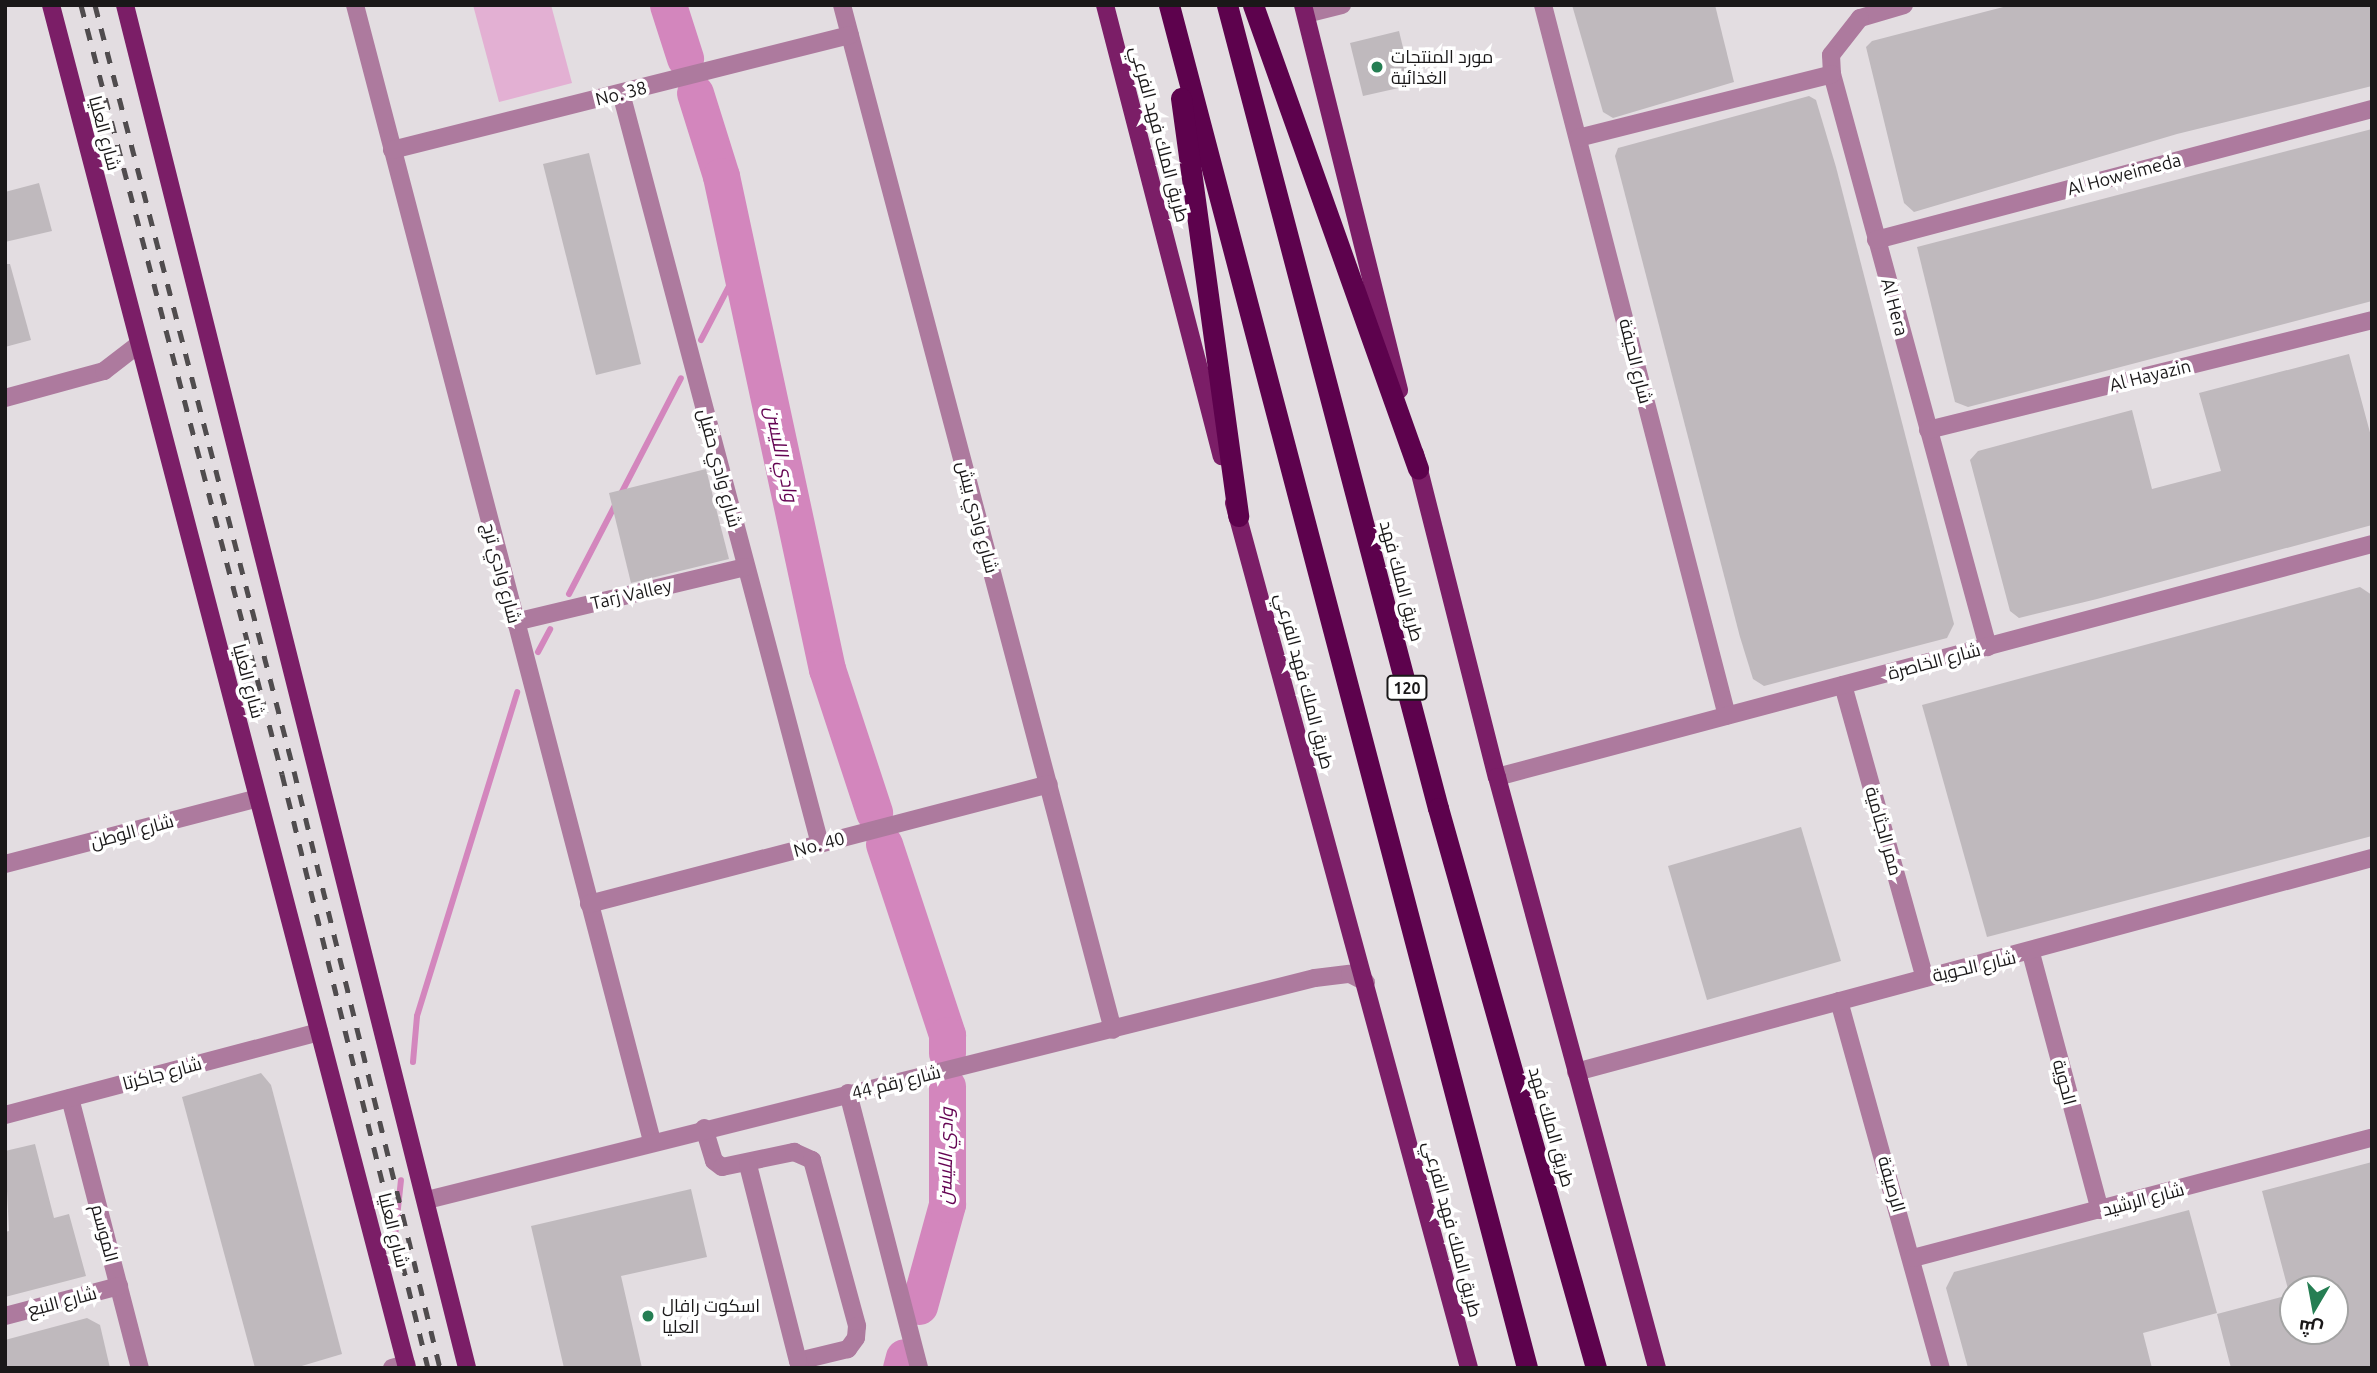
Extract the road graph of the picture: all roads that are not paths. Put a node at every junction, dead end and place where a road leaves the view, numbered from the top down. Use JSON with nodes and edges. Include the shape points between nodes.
{"nodes":[{"id":1,"x":51,"y":5,"type":"edge"},
{"id":2,"x":125,"y":5,"type":"edge"},
{"id":3,"x":355,"y":5,"type":"edge"},
{"id":4,"x":842,"y":5,"type":"edge"},
{"id":5,"x":1105,"y":5,"type":"edge"},
{"id":6,"x":1169,"y":5,"type":"edge"},
{"id":7,"x":1227,"y":5,"type":"edge"},
{"id":8,"x":1253,"y":5,"type":"edge"},
{"id":9,"x":1342,"y":5,"type":"edge"},
{"id":10,"x":1543,"y":5,"type":"edge"},
{"id":11,"x":1903,"y":5,"type":"edge"},
{"id":12,"x":1305,"y":10,"type":"edge"},
{"id":13,"x":850,"y":35,"type":"junction"},
{"id":14,"x":1832,"y":74,"type":"junction"},
{"id":15,"x":621,"y":93,"type":"junction"},
{"id":16,"x":2372,"y":108,"type":"edge"},
{"id":17,"x":1578,"y":138,"type":"junction"},
{"id":18,"x":392,"y":150,"type":"junction"},
{"id":19,"x":1876,"y":240,"type":"junction"},
{"id":20,"x":2372,"y":320,"type":"edge"},
{"id":21,"x":139,"y":344,"type":"junction"},
{"id":22,"x":5,"y":398,"type":"edge"},
{"id":23,"x":1928,"y":430,"type":"junction"},
{"id":24,"x":1418,"y":468,"type":"junction"},
{"id":25,"x":1238,"y":516,"type":"junction"},
{"id":26,"x":2372,"y":544,"type":"edge"},
{"id":27,"x":747,"y":567,"type":"junction"},
{"id":28,"x":515,"y":622,"type":"junction"},
{"id":29,"x":1988,"y":647,"type":"junction"},
{"id":30,"x":1843,"y":685,"type":"junction"},
{"id":31,"x":1727,"y":716,"type":"junction"},
{"id":32,"x":1497,"y":778,"type":"junction"},
{"id":33,"x":1049,"y":784,"type":"junction"},
{"id":34,"x":258,"y":798,"type":"junction"},
{"id":35,"x":820,"y":844,"type":"junction"},
{"id":36,"x":2372,"y":858,"type":"edge"},
{"id":37,"x":5,"y":864,"type":"edge"},
{"id":38,"x":589,"y":904,"type":"junction"},
{"id":39,"x":2031,"y":953,"type":"junction"},
{"id":40,"x":1924,"y":978,"type":"junction"},
{"id":41,"x":1366,"y":982,"type":"junction"},
{"id":42,"x":1839,"y":1000,"type":"junction"},
{"id":43,"x":1113,"y":1030,"type":"junction"},
{"id":44,"x":319,"y":1032,"type":"junction"},
{"id":45,"x":1576,"y":1072,"type":"junction"},
{"id":46,"x":849,"y":1093,"type":"junction"},
{"id":47,"x":70,"y":1098,"type":"junction"},
{"id":48,"x":5,"y":1115,"type":"edge"},
{"id":49,"x":704,"y":1128,"type":"junction"},
{"id":50,"x":2372,"y":1138,"type":"edge"},
{"id":51,"x":652,"y":1141,"type":"junction"},
{"id":52,"x":748,"y":1165,"type":"junction"},
{"id":53,"x":427,"y":1200,"type":"junction"},
{"id":54,"x":2100,"y":1210,"type":"junction"},
{"id":55,"x":1913,"y":1258,"type":"junction"},
{"id":56,"x":119,"y":1286,"type":"junction"},
{"id":57,"x":5,"y":1316,"type":"edge"},
{"id":58,"x":799,"y":1364,"type":"edge"},
{"id":59,"x":402,"y":1367,"type":"edge"},
{"id":60,"x":140,"y":1368,"type":"edge"},
{"id":61,"x":467,"y":1368,"type":"edge"},
{"id":62,"x":919,"y":1368,"type":"edge"},
{"id":63,"x":1468,"y":1368,"type":"edge"},
{"id":64,"x":1527,"y":1368,"type":"edge"},
{"id":65,"x":1596,"y":1368,"type":"edge"},
{"id":66,"x":1657,"y":1368,"type":"edge"},
{"id":67,"x":1941,"y":1368,"type":"edge"}],
"edges":[{"from":1,"to":21,"type":"main road","name":"شارع العليا"},
{"from":2,"to":53,"type":"main road"},
{"from":3,"to":18,"type":"street","name":"شارع وادي ترج"},
{"from":4,"to":13,"type":"street","name":"شارع وادي بيش"},
{"from":5,"to":25,"type":"main road","name":"طريق الملك فهد الفرعي"},
{"from":6,"to":25,"type":"highway"},
{"from":6,"to":64,"type":"highway"},
{"from":7,"to":65,"type":"highway","name":"طريق الملك فهد","number":"120","via":[[1438,808]]},
{"from":8,"to":24,"type":"highway"},
{"from":9,"to":12,"type":"street"},
{"from":10,"to":17,"type":"street","name":"شارع الحيفة"},
{"from":11,"to":14,"type":"street","via":[[1860,18],[1831,55]]},
{"from":12,"to":24,"type":"main road"},
{"from":13,"to":15,"type":"street","name":"No. 38"},
{"from":13,"to":33,"type":"street","name":"شارع وادي بيش"},
{"from":14,"to":17,"type":"street"},
{"from":14,"to":19,"type":"street","name":"Al Hera"},
{"from":15,"to":18,"type":"street","name":"No. 38"},
{"from":15,"to":27,"type":"street","name":"شارع وادي حقيل"},
{"from":16,"to":19,"type":"street","name":"Al Howeimeda"},
{"from":17,"to":31,"type":"street","name":"شارع الحيفة"},
{"from":18,"to":28,"type":"street","name":"شارع وادي ترج"},
{"from":19,"to":23,"type":"street","name":"Al Hera"},
{"from":20,"to":23,"type":"street","name":"Al Hayazin"},
{"from":21,"to":22,"type":"street","via":[[104,371]]},
{"from":21,"to":34,"type":"main road","name":"شارع العليا"},
{"from":23,"to":29,"type":"street","name":"Al Hera"},
{"from":24,"to":32,"type":"main road"},
{"from":25,"to":41,"type":"main road","name":"طريق الملك فهد الفرعي"},
{"from":26,"to":29,"type":"street","name":"شارع الخاصرة"},
{"from":27,"to":28,"type":"street","name":"Tarj Valley"},
{"from":27,"to":35,"type":"street","name":"شارع وادي حقيل"},
{"from":28,"to":38,"type":"street","name":"شارع وادي ترج"},
{"from":29,"to":30,"type":"street","name":"شارع الخاصرة"},
{"from":30,"to":31,"type":"street","name":"شارع الخاصرة"},
{"from":30,"to":40,"type":"street","name":"ممر الجثامية"},
{"from":31,"to":32,"type":"street","name":"شارع الخاصرة"},
{"from":32,"to":45,"type":"main road"},
{"from":33,"to":35,"type":"street","name":"No. 40"},
{"from":33,"to":43,"type":"street","name":"شارع وادي بيش"},
{"from":34,"to":37,"type":"street","name":"شارع الوطن"},
{"from":34,"to":44,"type":"main road","name":"شارع العليا"},
{"from":35,"to":38,"type":"street","name":"No. 40"},
{"from":36,"to":39,"type":"street","name":"شارع الحوية"},
{"from":38,"to":51,"type":"street","name":"شارع وادي ترج"},
{"from":39,"to":40,"type":"street","name":"شارع الحوية"},
{"from":39,"to":54,"type":"street","name":"الحوية"},
{"from":40,"to":42,"type":"street","name":"شارع الحوية"},
{"from":41,"to":43,"type":"street","name":"شارع رقم 44","via":[[1336,974]]},
{"from":41,"to":63,"type":"main road","name":"طريق الملك فهد الفرعي"},
{"from":42,"to":45,"type":"street","name":"شارع الحوية"},
{"from":42,"to":55,"type":"street","name":"الرصيفة"},
{"from":43,"to":46,"type":"street","name":"شارع رقم 44"},
{"from":44,"to":47,"type":"street","name":"شارع جاكرتا"},
{"from":44,"to":59,"type":"main road","name":"شارع العليا"},
{"from":45,"to":66,"type":"main road"},
{"from":46,"to":49,"type":"street","name":"شارع رقم 44"},
{"from":46,"to":62,"type":"street"},
{"from":47,"to":48,"type":"street","name":"شارع جاكرتا"},
{"from":47,"to":56,"type":"street","name":"الموسم"},
{"from":49,"to":51,"type":"street","name":"شارع رقم 44"},
{"from":49,"to":52,"type":"street","via":[[714,1161],[722,1167]]},
{"from":50,"to":54,"type":"street","name":"شارع الرشيد"},
{"from":51,"to":53,"type":"street","name":"شارع رقم 44"},
{"from":52,"to":58,"type":"street"},
{"from":52,"to":58,"type":"street","via":[[794,1152],[812,1160],[857,1326],[848,1349]]},
{"from":53,"to":61,"type":"main road"},
{"from":54,"to":55,"type":"street","name":"شارع الرشيد"},
{"from":55,"to":67,"type":"street","name":"الرصيفة"},
{"from":56,"to":57,"type":"street","name":"شارع النبع"},
{"from":56,"to":60,"type":"street","name":"الموسم"}]}
